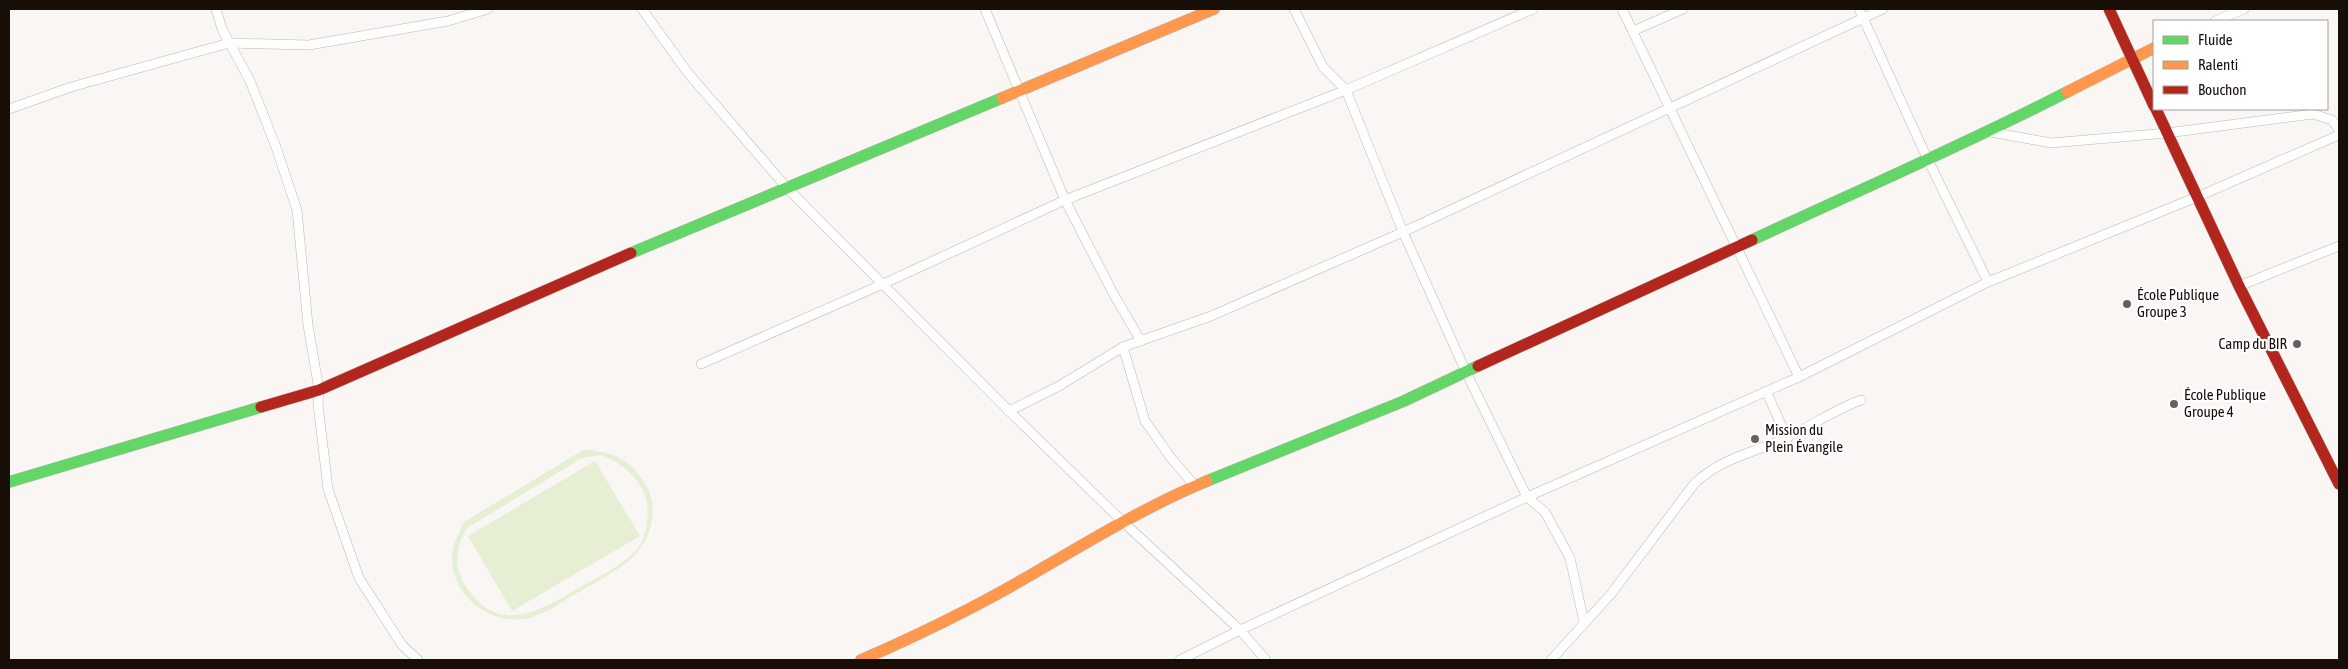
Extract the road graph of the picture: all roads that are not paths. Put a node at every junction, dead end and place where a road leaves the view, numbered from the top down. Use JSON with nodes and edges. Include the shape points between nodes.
{"nodes":[{"id":1,"x":216,"y":9,"type":"edge"},
{"id":2,"x":488,"y":9,"type":"edge"},
{"id":3,"x":642,"y":9,"type":"edge"},
{"id":4,"x":986,"y":9,"type":"edge"},
{"id":5,"x":1214,"y":9,"type":"edge"},
{"id":6,"x":1294,"y":9,"type":"edge"},
{"id":7,"x":1533,"y":9,"type":"edge"},
{"id":8,"x":1622,"y":9,"type":"edge"},
{"id":9,"x":1683,"y":9,"type":"edge"},
{"id":10,"x":1859,"y":9,"type":"edge"},
{"id":11,"x":1883,"y":9,"type":"edge"},
{"id":12,"x":2109,"y":9,"type":"edge"},
{"id":13,"x":2244,"y":9,"type":"edge"},
{"id":14,"x":1863,"y":18,"type":"junction"},
{"id":15,"x":2217,"y":20,"type":"edge"},
{"id":16,"x":1633,"y":32,"type":"junction"},
{"id":17,"x":229,"y":43,"type":"junction"},
{"id":18,"x":2153,"y":48,"type":"edge"},
{"id":19,"x":2132,"y":58,"type":"junction"},
{"id":20,"x":1346,"y":90,"type":"junction"},
{"id":21,"x":1020,"y":91,"type":"junction"},
{"id":22,"x":2153,"y":103,"type":"edge"},
{"id":23,"x":9,"y":109,"type":"edge"},
{"id":24,"x":1670,"y":109,"type":"junction"},
{"id":25,"x":2156,"y":110,"type":"edge"},
{"id":26,"x":2339,"y":130,"type":"edge"},
{"id":27,"x":1990,"y":132,"type":"junction"},
{"id":28,"x":2167,"y":133,"type":"junction"},
{"id":29,"x":2339,"y":136,"type":"edge"},
{"id":30,"x":1927,"y":158,"type":"junction"},
{"id":31,"x":786,"y":188,"type":"junction"},
{"id":32,"x":2197,"y":197,"type":"junction"},
{"id":33,"x":1066,"y":200,"type":"junction"},
{"id":34,"x":1404,"y":232,"type":"junction"},
{"id":35,"x":2339,"y":246,"type":"edge"},
{"id":36,"x":1736,"y":247,"type":"junction"},
{"id":37,"x":1988,"y":282,"type":"junction"},
{"id":38,"x":883,"y":284,"type":"junction"},
{"id":39,"x":2239,"y":286,"type":"junction"},
{"id":40,"x":1141,"y":341,"type":"junction"},
{"id":41,"x":1124,"y":347,"type":"junction"},
{"id":42,"x":701,"y":364,"type":"dead end"},
{"id":43,"x":1466,"y":372,"type":"junction"},
{"id":44,"x":1799,"y":377,"type":"junction"},
{"id":45,"x":318,"y":390,"type":"junction"},
{"id":46,"x":1766,"y":392,"type":"junction"},
{"id":47,"x":1861,"y":400,"type":"dead end"},
{"id":48,"x":1009,"y":411,"type":"junction"},
{"id":49,"x":1786,"y":438,"type":"junction"},
{"id":50,"x":9,"y":482,"type":"edge"},
{"id":51,"x":2339,"y":484,"type":"edge"},
{"id":52,"x":1195,"y":486,"type":"junction"},
{"id":53,"x":1527,"y":497,"type":"junction"},
{"id":54,"x":1122,"y":520,"type":"junction"},
{"id":55,"x":1584,"y":622,"type":"junction"},
{"id":56,"x":1240,"y":630,"type":"junction"},
{"id":57,"x":418,"y":660,"type":"edge"},
{"id":58,"x":861,"y":660,"type":"edge"},
{"id":59,"x":1180,"y":660,"type":"edge"},
{"id":60,"x":1266,"y":660,"type":"edge"},
{"id":61,"x":1550,"y":660,"type":"edge"}],
"edges":[{"from":1,"to":17,"type":"street"},
{"from":2,"to":17,"type":"street","via":[[448,21],[309,44]]},
{"from":3,"to":31,"type":"street","via":[[688,73]]},
{"from":4,"to":21,"type":"street"},
{"from":5,"to":21,"type":"street"},
{"from":6,"to":20,"type":"street","via":[[1323,66]]},
{"from":7,"to":20,"type":"street"},
{"from":8,"to":16,"type":"street"},
{"from":9,"to":16,"type":"street"},
{"from":10,"to":14,"type":"street"},
{"from":11,"to":14,"type":"street"},
{"from":12,"to":19,"type":"street"},
{"from":13,"to":15,"type":"street"},
{"from":14,"to":24,"type":"street"},
{"from":14,"to":30,"type":"street"},
{"from":16,"to":24,"type":"street"},
{"from":17,"to":23,"type":"street","via":[[71,87]]},
{"from":17,"to":45,"type":"street","via":[[250,80],[297,210]]},
{"from":18,"to":19,"type":"street"},
{"from":19,"to":22,"type":"street"},
{"from":19,"to":27,"type":"street"},
{"from":20,"to":33,"type":"street"},
{"from":20,"to":34,"type":"street"},
{"from":21,"to":31,"type":"street"},
{"from":21,"to":33,"type":"street"},
{"from":24,"to":34,"type":"street"},
{"from":24,"to":36,"type":"street"},
{"from":25,"to":28,"type":"street"},
{"from":26,"to":28,"type":"street","via":[[2332,120],[2313,114]]},
{"from":27,"to":28,"type":"street","via":[[2051,143]]},
{"from":27,"to":30,"type":"street"},
{"from":28,"to":32,"type":"street"},
{"from":29,"to":32,"type":"street"},
{"from":30,"to":36,"type":"street"},
{"from":30,"to":37,"type":"street"},
{"from":31,"to":38,"type":"street"},
{"from":31,"to":45,"type":"street"},
{"from":32,"to":37,"type":"street"},
{"from":32,"to":39,"type":"street"},
{"from":33,"to":38,"type":"street"},
{"from":33,"to":40,"type":"street"},
{"from":34,"to":40,"type":"street","via":[[1211,316]]},
{"from":34,"to":43,"type":"street"},
{"from":35,"to":39,"type":"street"},
{"from":36,"to":43,"type":"street"},
{"from":36,"to":44,"type":"street"},
{"from":37,"to":44,"type":"street"},
{"from":38,"to":42,"type":"street"},
{"from":38,"to":48,"type":"street"},
{"from":39,"to":51,"type":"street"},
{"from":40,"to":41,"type":"street"},
{"from":41,"to":48,"type":"street"},
{"from":41,"to":52,"type":"street","via":[[1145,420]]},
{"from":43,"to":52,"type":"street","via":[[1404,401]]},
{"from":43,"to":53,"type":"street"},
{"from":44,"to":46,"type":"street"},
{"from":45,"to":50,"type":"street"},
{"from":45,"to":57,"type":"street","via":[[328,489],[359,578],[402,645]]},
{"from":46,"to":49,"type":"street"},
{"from":46,"to":53,"type":"street"},
{"from":47,"to":49,"type":"street"},
{"from":48,"to":54,"type":"street"},
{"from":49,"to":55,"type":"street","via":[[1708,470],[1611,594]]},
{"from":52,"to":54,"type":"street"},
{"from":53,"to":55,"type":"street","via":[[1545,512],[1570,558]]},
{"from":53,"to":56,"type":"street"},
{"from":54,"to":56,"type":"street"},
{"from":54,"to":58,"type":"street","via":[[1020,581],[920,635]]},
{"from":55,"to":61,"type":"street"},
{"from":56,"to":59,"type":"street"},
{"from":56,"to":60,"type":"street"}]}
